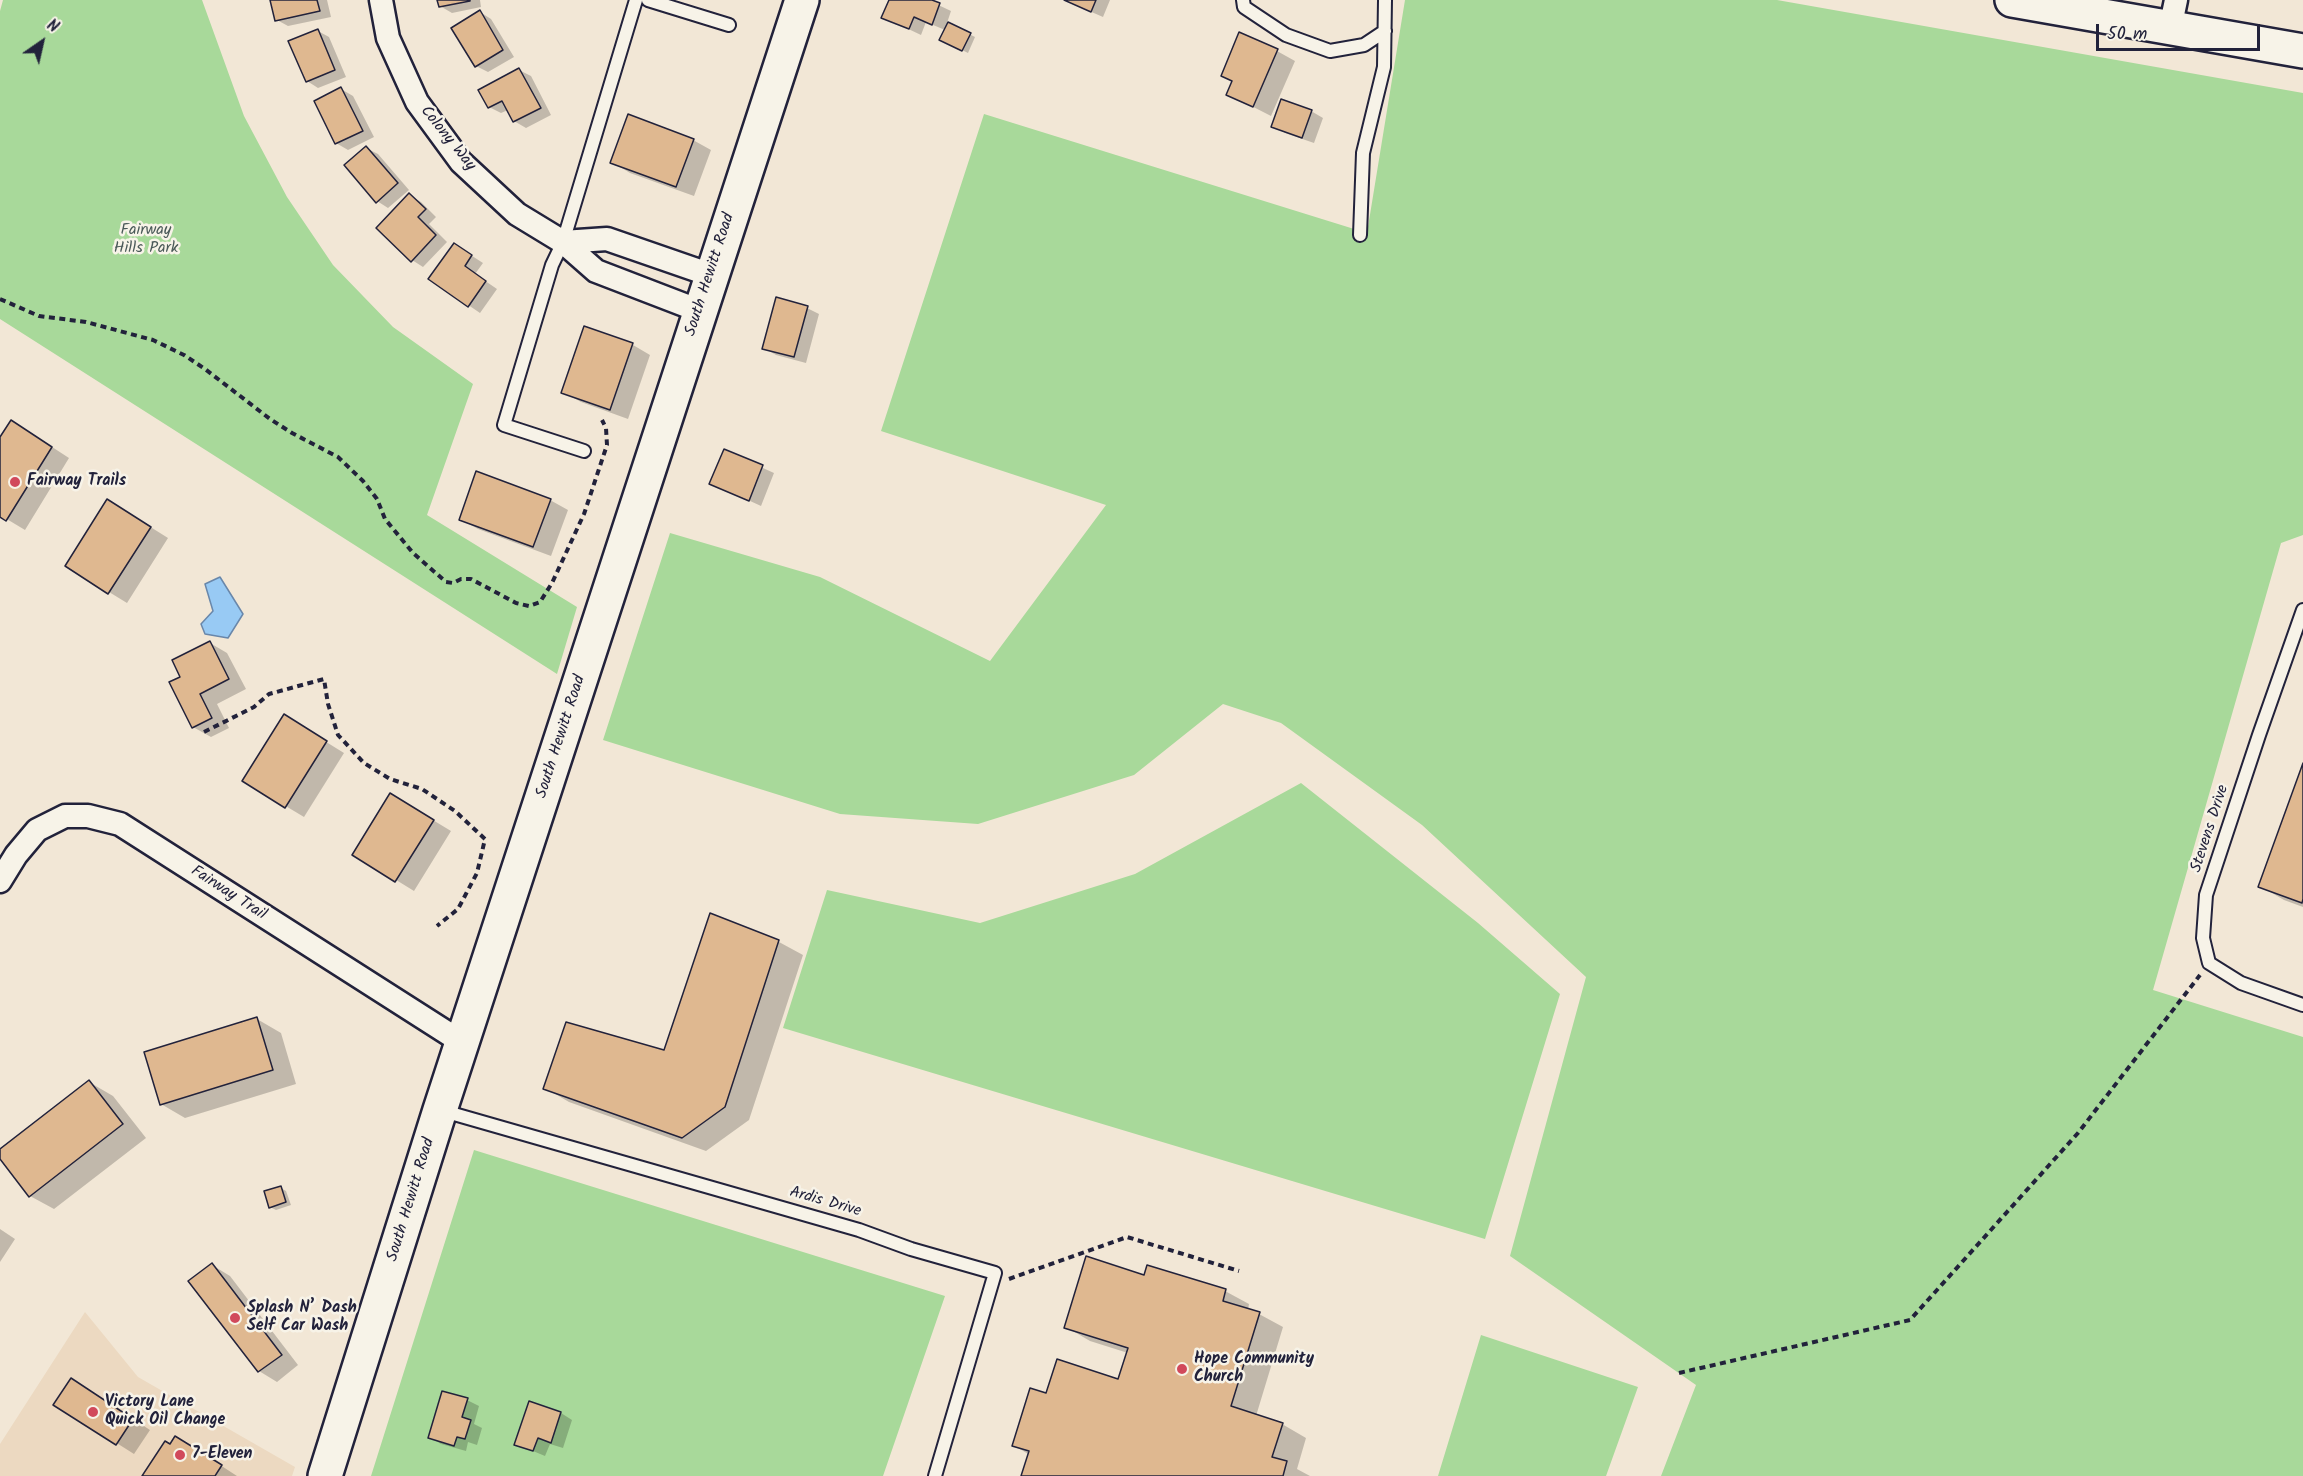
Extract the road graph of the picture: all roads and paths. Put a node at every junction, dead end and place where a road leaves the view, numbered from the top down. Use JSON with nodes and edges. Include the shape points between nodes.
{"nodes":[{"id":1,"x":381,"y":0,"type":"edge"},
{"id":2,"x":636,"y":0,"type":"edge"},
{"id":3,"x":648,"y":0,"type":"edge"},
{"id":4,"x":802,"y":0,"type":"edge"},
{"id":5,"x":1243,"y":0,"type":"edge"},
{"id":6,"x":1385,"y":0,"type":"edge"},
{"id":7,"x":2012,"y":0,"type":"edge"},
{"id":8,"x":2173,"y":15,"type":"edge"},
{"id":9,"x":729,"y":25,"type":"dead end"},
{"id":10,"x":1385,"y":31,"type":"junction"},
{"id":11,"x":2303,"y":51,"type":"edge"},
{"id":12,"x":1360,"y":235,"type":"dead end"},
{"id":13,"x":563,"y":242,"type":"junction"},
{"id":14,"x":711,"y":275,"type":"junction"},
{"id":15,"x":0,"y":299,"type":"edge"},
{"id":16,"x":700,"y":311,"type":"junction"},
{"id":17,"x":602,"y":420,"type":"dead end"},
{"id":18,"x":584,"y":451,"type":"dead end"},
{"id":19,"x":2303,"y":610,"type":"edge"},
{"id":20,"x":204,"y":732,"type":"dead end"},
{"id":21,"x":0,"y":881,"type":"edge"},
{"id":22,"x":437,"y":926,"type":"dead end"},
{"id":23,"x":2210,"y":963,"type":"junction"},
{"id":24,"x":2303,"y":1005,"type":"edge"},
{"id":25,"x":463,"y":1043,"type":"junction"},
{"id":26,"x":440,"y":1110,"type":"junction"},
{"id":27,"x":1239,"y":1271,"type":"dead end"},
{"id":28,"x":999,"y":1277,"type":"junction"},
{"id":29,"x":1679,"y":1373,"type":"dead end"},
{"id":30,"x":325,"y":1476,"type":"edge"},
{"id":31,"x":935,"y":1476,"type":"edge"}],
"edges":[{"from":1,"to":13,"type":"street","name":"Colony Way","via":[[388,38],[417,102],[461,162],[517,214]]},
{"from":2,"to":13,"type":"lane"},
{"from":3,"to":9,"type":"lane"},
{"from":4,"to":14,"type":"main road","name":"South Hewitt Road"},
{"from":5,"to":10,"type":"lane","via":[[1244,7],[1286,35],[1330,51],[1364,45]]},
{"from":6,"to":10,"type":"lane"},
{"from":7,"to":8,"type":"main road"},
{"from":8,"to":11,"type":"main road"},
{"from":10,"to":12,"type":"lane","via":[[1384,68],[1364,153]]},
{"from":13,"to":14,"type":"street","via":[[607,239]]},
{"from":13,"to":16,"type":"street","name":"Colony Way","via":[[596,271]]},
{"from":13,"to":18,"type":"lane","via":[[552,265],[504,425]]},
{"from":14,"to":16,"type":"main road","name":"South Hewitt Road"},
{"from":15,"to":17,"type":"path","via":[[39,316],[86,322],[153,340],[184,355],[292,434],[338,457],[363,481],[413,553],[446,582],[471,579],[529,606],[540,602],[552,583],[584,513],[607,445]]},
{"from":16,"to":25,"type":"main road","name":"South Hewitt Road"},
{"from":19,"to":23,"type":"lane","name":"Stevens Drive","via":[[2206,896],[2203,938]]},
{"from":20,"to":22,"type":"path","via":[[254,707],[269,694],[324,679],[338,735],[364,763],[390,779],[422,789],[455,811],[485,839],[477,873],[458,909]]},
{"from":21,"to":25,"type":"street","name":"Fairway Trail","via":[[37,830],[65,816],[88,816],[120,825]]},
{"from":23,"to":24,"type":"lane","via":[[2241,983]]},
{"from":23,"to":29,"type":"path","via":[[2078,1133],[1910,1320]]},
{"from":25,"to":26,"type":"main road","name":"South Hewitt Road"},
{"from":26,"to":28,"type":"lane","name":"Ardis Drive","via":[[859,1230]]},
{"from":26,"to":30,"type":"main road","name":"South Hewitt Road"},
{"from":27,"to":28,"type":"path","via":[[1128,1237]]},
{"from":28,"to":31,"type":"lane"}]}
